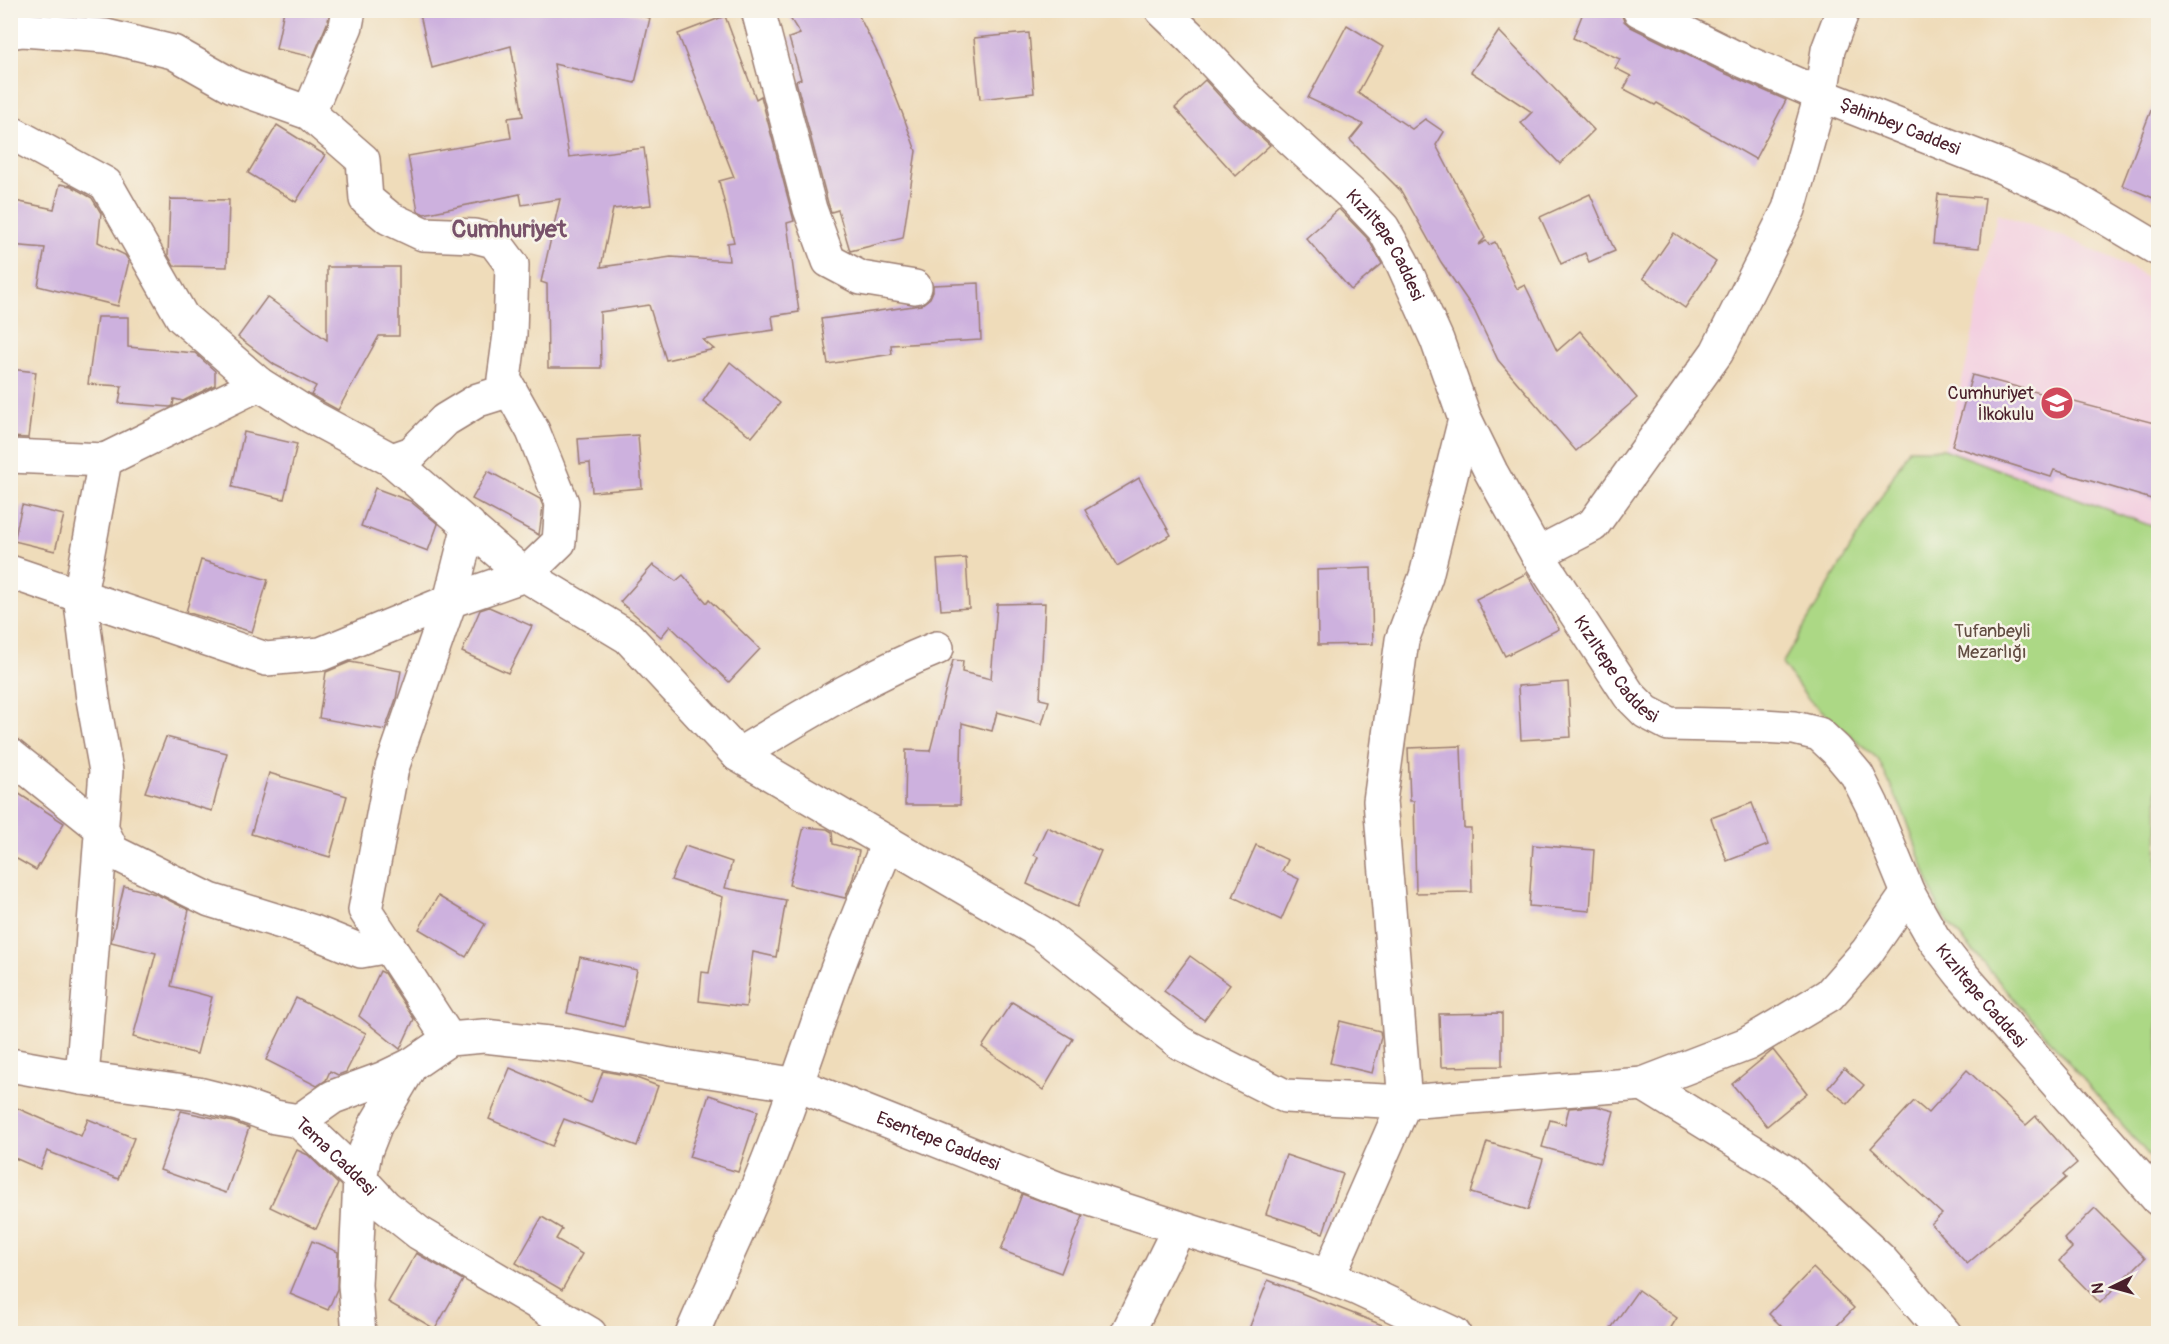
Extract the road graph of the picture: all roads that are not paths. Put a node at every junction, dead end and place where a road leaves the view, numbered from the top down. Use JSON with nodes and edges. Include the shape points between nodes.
{"nodes":[{"id":1,"x":349,"y":10,"type":"edge"},
{"id":2,"x":758,"y":10,"type":"edge"},
{"id":3,"x":1162,"y":10,"type":"edge"},
{"id":4,"x":1639,"y":10,"type":"edge"},
{"id":5,"x":1843,"y":10,"type":"edge"},
{"id":6,"x":116,"y":24,"type":"edge"},
{"id":7,"x":10,"y":32,"type":"edge"},
{"id":8,"x":1821,"y":95,"type":"junction"},
{"id":9,"x":309,"y":113,"type":"junction"},
{"id":10,"x":10,"y":132,"type":"edge"},
{"id":11,"x":2158,"y":249,"type":"edge"},
{"id":12,"x":915,"y":287,"type":"dead end"},
{"id":13,"x":259,"y":384,"type":"junction"},
{"id":14,"x":510,"y":390,"type":"junction"},
{"id":15,"x":1465,"y":419,"type":"junction"},
{"id":16,"x":10,"y":456,"type":"edge"},
{"id":17,"x":105,"y":460,"type":"junction"},
{"id":18,"x":392,"y":460,"type":"junction"},
{"id":19,"x":469,"y":525,"type":"junction"},
{"id":20,"x":1537,"y":554,"type":"junction"},
{"id":21,"x":10,"y":572,"type":"edge"},
{"id":22,"x":525,"y":575,"type":"junction"},
{"id":23,"x":80,"y":596,"type":"junction"},
{"id":24,"x":450,"y":601,"type":"junction"},
{"id":25,"x":937,"y":648,"type":"dead end"},
{"id":26,"x":10,"y":755,"type":"edge"},
{"id":27,"x":738,"y":755,"type":"junction"},
{"id":28,"x":100,"y":828,"type":"junction"},
{"id":29,"x":888,"y":843,"type":"junction"},
{"id":30,"x":1908,"y":893,"type":"junction"},
{"id":31,"x":389,"y":946,"type":"junction"},
{"id":32,"x":450,"y":1039,"type":"junction"},
{"id":33,"x":10,"y":1065,"type":"edge"},
{"id":34,"x":411,"y":1065,"type":"junction"},
{"id":35,"x":82,"y":1078,"type":"junction"},
{"id":36,"x":1643,"y":1084,"type":"junction"},
{"id":37,"x":798,"y":1085,"type":"junction"},
{"id":38,"x":1404,"y":1102,"type":"junction"},
{"id":39,"x":299,"y":1121,"type":"junction"},
{"id":40,"x":360,"y":1179,"type":"junction"},
{"id":41,"x":2158,"y":1199,"type":"edge"},
{"id":42,"x":1179,"y":1228,"type":"junction"},
{"id":43,"x":1328,"y":1277,"type":"junction"},
{"id":44,"x":359,"y":1334,"type":"edge"},
{"id":45,"x":590,"y":1334,"type":"edge"},
{"id":46,"x":692,"y":1334,"type":"edge"},
{"id":47,"x":1127,"y":1334,"type":"edge"},
{"id":48,"x":1454,"y":1334,"type":"edge"},
{"id":49,"x":1945,"y":1334,"type":"edge"}],
"edges":[{"from":1,"to":9,"type":"street"},
{"from":2,"to":12,"type":"street","via":[[810,209],[829,261],[861,278]]},
{"from":3,"to":15,"type":"street","name":"Kızıltepe Caddesi","via":[[1253,104],[1383,228],[1437,340]]},
{"from":4,"to":8,"type":"street","name":"Şahinbey Caddesi"},
{"from":5,"to":8,"type":"street","via":[[1828,50]]},
{"from":6,"to":7,"type":"street"},
{"from":6,"to":9,"type":"street","via":[[233,86]]},
{"from":8,"to":11,"type":"street","name":"Şahinbey Caddesi","via":[[2071,197]]},
{"from":8,"to":20,"type":"street","via":[[1789,209],[1717,352],[1593,525]]},
{"from":9,"to":14,"type":"street","via":[[363,160],[366,199],[389,218],[423,234],[474,236],[494,242],[512,265],[504,379]]},
{"from":10,"to":13,"type":"street","via":[[106,184],[182,317]]},
{"from":13,"to":17,"type":"street"},
{"from":13,"to":18,"type":"street"},
{"from":14,"to":18,"type":"street","via":[[478,400],[445,420],[412,453]]},
{"from":14,"to":22,"type":"street","via":[[533,431],[562,502],[559,542]]},
{"from":15,"to":20,"type":"street","name":"Kızıltepe Caddesi"},
{"from":15,"to":38,"type":"street","via":[[1426,576],[1402,640],[1380,801]]},
{"from":16,"to":17,"type":"street"},
{"from":17,"to":23,"type":"street"},
{"from":18,"to":19,"type":"street"},
{"from":19,"to":22,"type":"street"},
{"from":19,"to":24,"type":"street"},
{"from":20,"to":30,"type":"street","name":"Kızıltepe Caddesi","via":[[1629,695],[1646,712],[1669,724],[1794,728],[1818,734],[1836,750],[1857,776],[1872,805]]},
{"from":21,"to":23,"type":"street"},
{"from":22,"to":24,"type":"street"},
{"from":22,"to":27,"type":"street","via":[[628,637]]},
{"from":23,"to":24,"type":"street","via":[[266,659],[321,654]]},
{"from":23,"to":28,"type":"street","via":[[106,771]]},
{"from":24,"to":31,"type":"street","via":[[392,768],[365,910]]},
{"from":25,"to":27,"type":"street","via":[[830,699]]},
{"from":26,"to":28,"type":"street"},
{"from":27,"to":29,"type":"street"},
{"from":28,"to":31,"type":"street","via":[[113,852],[210,900],[361,951]]},
{"from":28,"to":35,"type":"street"},
{"from":29,"to":37,"type":"street","via":[[830,990]]},
{"from":29,"to":38,"type":"street","via":[[1042,933],[1180,1043],[1285,1096]]},
{"from":30,"to":36,"type":"street","via":[[1867,952],[1829,995],[1747,1044]]},
{"from":30,"to":41,"type":"street","name":"Kızıltepe Caddesi","via":[[1934,939],[1962,975]]},
{"from":31,"to":32,"type":"street"},
{"from":32,"to":34,"type":"street","name":"Esentepe Caddesi"},
{"from":32,"to":37,"type":"street","name":"Esentepe Caddesi","via":[[523,1039]]},
{"from":33,"to":35,"type":"street","name":"Tema Caddesi"},
{"from":34,"to":39,"type":"street","name":"Esentepe Caddesi","via":[[333,1097]]},
{"from":34,"to":40,"type":"street","via":[[376,1124]]},
{"from":35,"to":39,"type":"street","name":"Tema Caddesi","via":[[198,1094]]},
{"from":36,"to":38,"type":"street"},
{"from":36,"to":49,"type":"street","via":[[1786,1172],[1881,1260]]},
{"from":37,"to":42,"type":"street","name":"Esentepe Caddesi","via":[[1059,1189]]},
{"from":37,"to":46,"type":"street","via":[[738,1234]]},
{"from":38,"to":43,"type":"street"},
{"from":39,"to":40,"type":"street","name":"Tema Caddesi"},
{"from":40,"to":44,"type":"street","via":[[355,1285]]},
{"from":40,"to":45,"type":"street","name":"Tema Caddesi","via":[[385,1206],[419,1233]]},
{"from":42,"to":43,"type":"street","name":"Esentepe Caddesi"},
{"from":42,"to":47,"type":"street"},
{"from":43,"to":48,"type":"street","name":"Esentepe Caddesi"}]}
